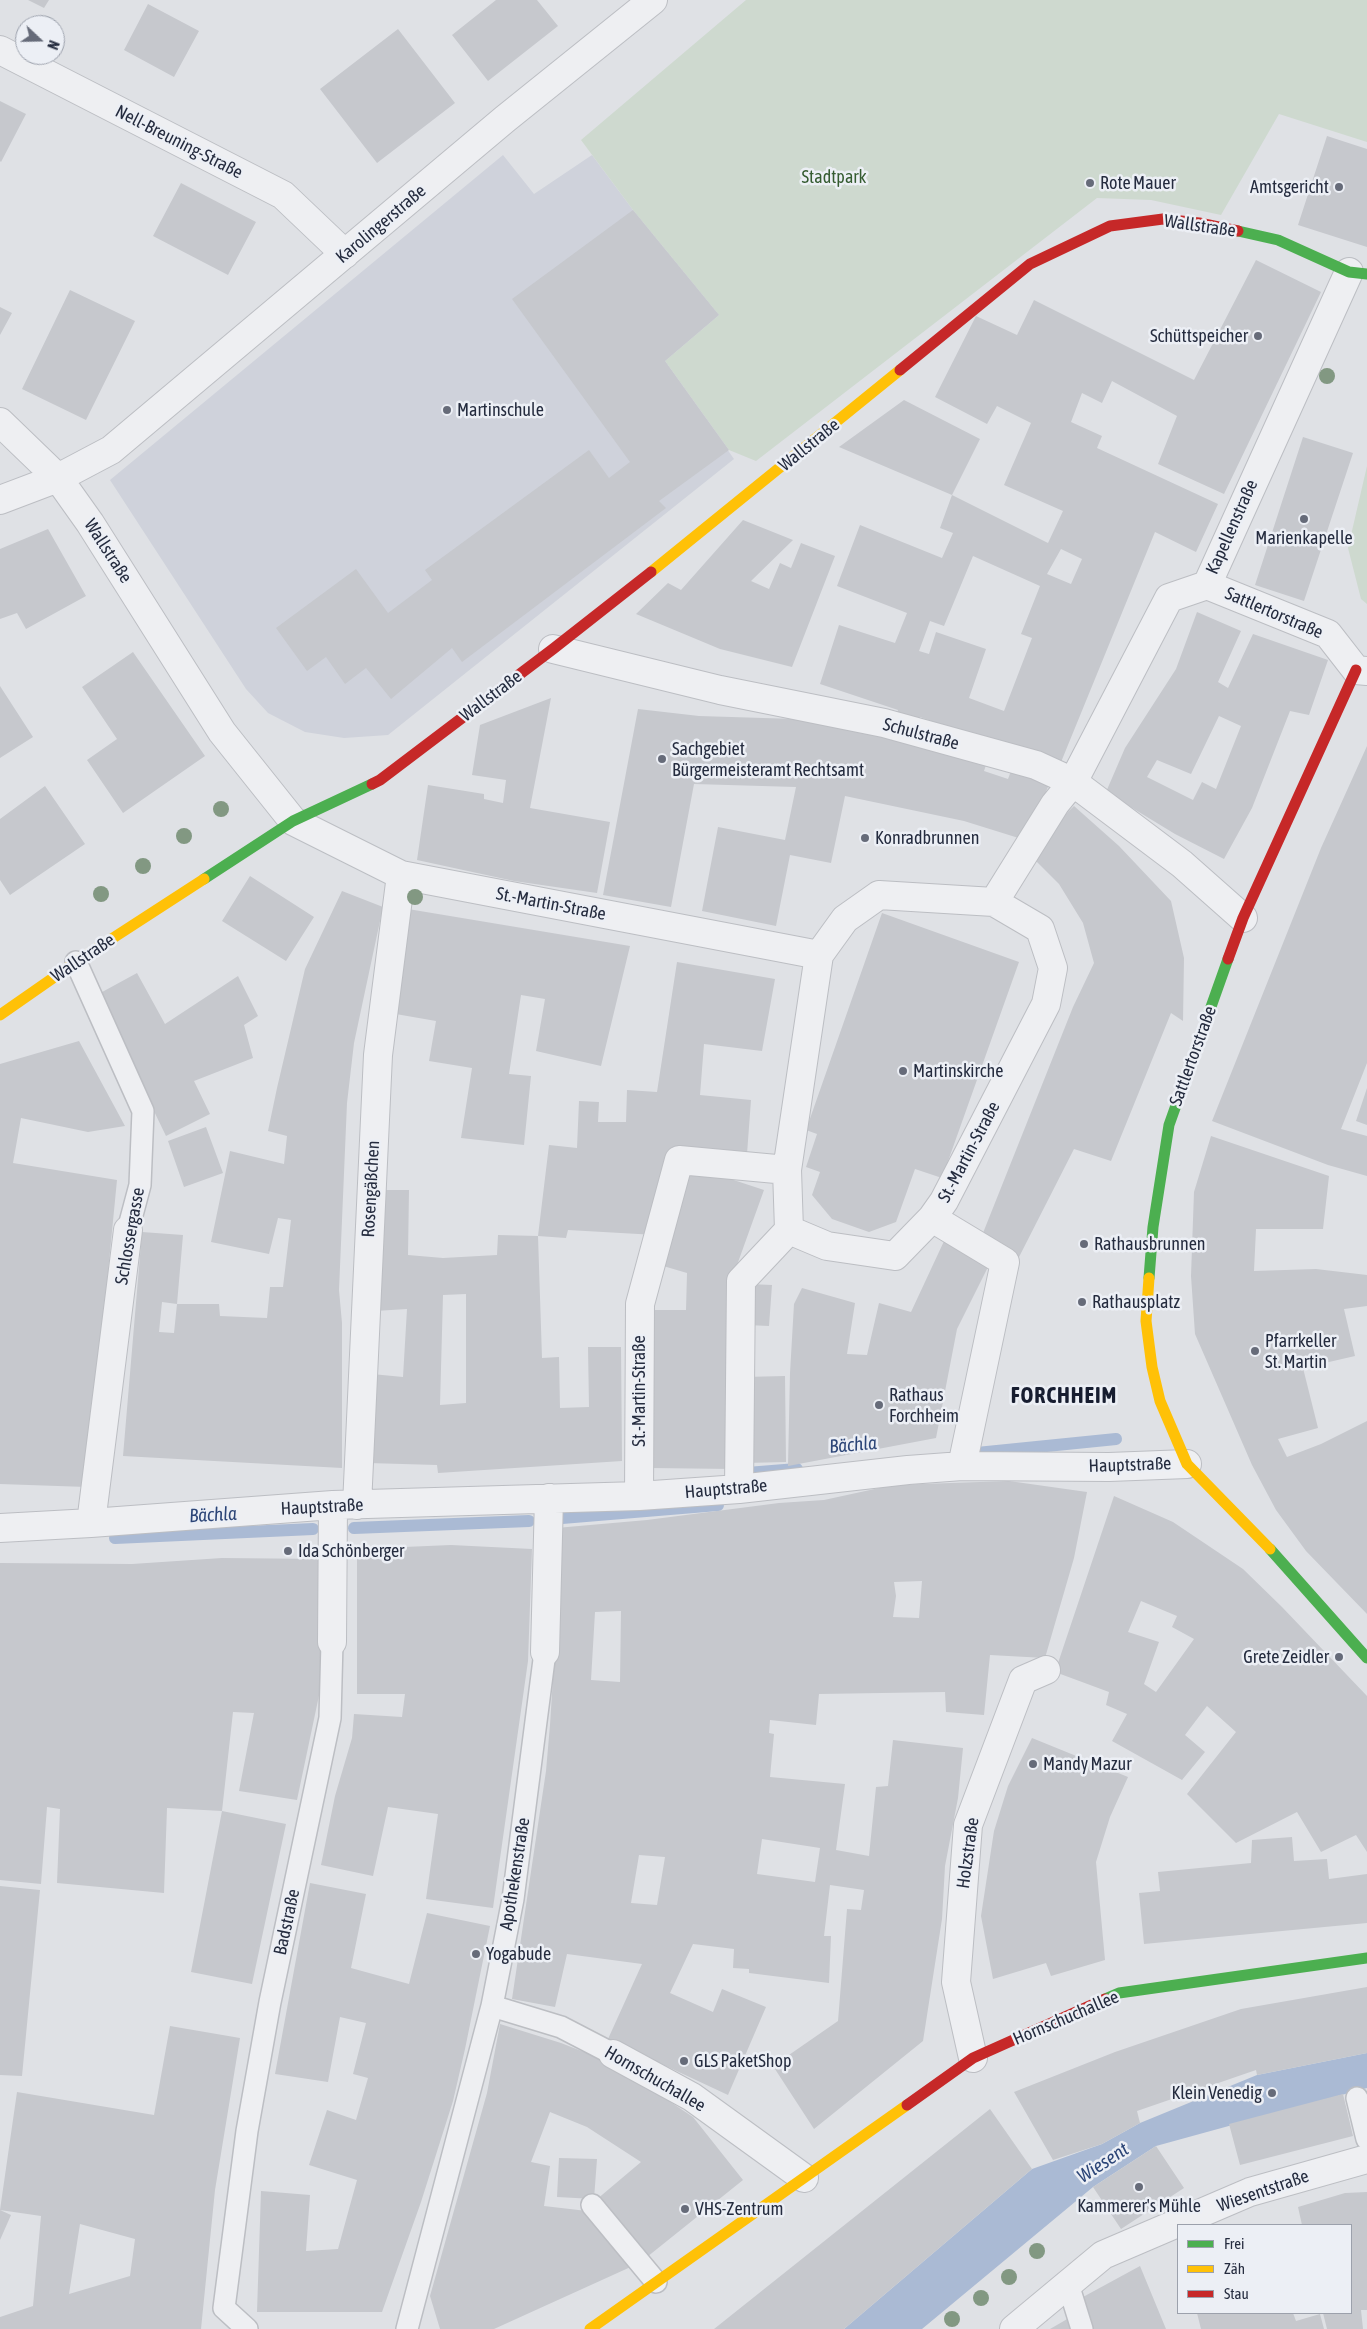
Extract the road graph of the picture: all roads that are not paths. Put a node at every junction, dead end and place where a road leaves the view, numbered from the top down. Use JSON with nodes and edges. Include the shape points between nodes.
{"nodes":[{"id":1,"x":653,"y":0,"type":"edge"},
{"id":2,"x":0,"y":50,"type":"edge"},
{"id":3,"x":344,"y":254,"type":"junction"},
{"id":4,"x":1358,"y":273,"type":"edge"},
{"id":5,"x":0,"y":422,"type":"edge"},
{"id":6,"x":58,"y":478,"type":"junction"},
{"id":7,"x":0,"y":500,"type":"edge"},
{"id":8,"x":1207,"y":585,"type":"junction"},
{"id":9,"x":553,"y":649,"type":"junction"},
{"id":10,"x":1362,"y":671,"type":"edge"},
{"id":11,"x":1073,"y":782,"type":"junction"},
{"id":12,"x":293,"y":821,"type":"junction"},
{"id":13,"x":401,"y":875,"type":"junction"},
{"id":14,"x":994,"y":902,"type":"junction"},
{"id":15,"x":1243,"y":918,"type":"junction"},
{"id":16,"x":819,"y":955,"type":"junction"},
{"id":17,"x":76,"y":962,"type":"junction"},
{"id":18,"x":0,"y":1015,"type":"edge"},
{"id":19,"x":787,"y":1170,"type":"junction"},
{"id":20,"x":932,"y":1218,"type":"junction"},
{"id":21,"x":128,"y":1230,"type":"joint"},
{"id":22,"x":789,"y":1230,"type":"junction"},
{"id":23,"x":1187,"y":1464,"type":"junction"},
{"id":24,"x":962,"y":1466,"type":"junction"},
{"id":25,"x":739,"y":1489,"type":"junction"},
{"id":26,"x":639,"y":1496,"type":"junction"},
{"id":27,"x":549,"y":1498,"type":"junction"},
{"id":28,"x":345,"y":1505,"type":"junction"},
{"id":29,"x":91,"y":1523,"type":"junction"},
{"id":30,"x":0,"y":1528,"type":"edge"},
{"id":31,"x":332,"y":1642,"type":"joint"},
{"id":32,"x":545,"y":1652,"type":"joint"},
{"id":33,"x":1367,"y":1658,"type":"edge"},
{"id":34,"x":1046,"y":1670,"type":"dead end"},
{"id":35,"x":1367,"y":1958,"type":"edge"},
{"id":36,"x":492,"y":2006,"type":"junction"},
{"id":37,"x":613,"y":2054,"type":"joint"},
{"id":38,"x":973,"y":2058,"type":"junction"},
{"id":39,"x":1357,"y":2098,"type":"dead end"},
{"id":40,"x":1367,"y":2139,"type":"edge"},
{"id":41,"x":1367,"y":2159,"type":"edge"},
{"id":42,"x":804,"y":2178,"type":"junction"},
{"id":43,"x":592,"y":2205,"type":"dead end"},
{"id":44,"x":656,"y":2282,"type":"junction"},
{"id":45,"x":1068,"y":2284,"type":"junction"},
{"id":46,"x":247,"y":2329,"type":"edge"},
{"id":47,"x":407,"y":2329,"type":"edge"},
{"id":48,"x":590,"y":2329,"type":"edge"},
{"id":49,"x":1014,"y":2329,"type":"edge"},
{"id":50,"x":1082,"y":2329,"type":"edge"}],
"edges":[{"from":1,"to":3,"type":"street","name":"Karolingerstraße"},
{"from":2,"to":3,"type":"street","name":"Nell-Breuning-Straße","via":[[283,195]]},
{"from":3,"to":6,"type":"street","name":"Karolingerstraße","via":[[111,450]]},
{"from":4,"to":8,"type":"street","name":"Kapellenstraße"},
{"from":4,"to":9,"type":"street","name":"Wallstraße","via":[[1278,240],[1199,223],[1162,219],[1110,226],[1030,264]]},
{"from":5,"to":6,"type":"street","name":"Wallstraße"},
{"from":6,"to":7,"type":"street","name":"Karolingerstraße"},
{"from":6,"to":12,"type":"street","name":"Wallstraße","via":[[222,732]]},
{"from":8,"to":10,"type":"street","name":"Sattlertorstraße","via":[[1328,634]]},
{"from":8,"to":11,"type":"street","name":"Kapellenstraße","via":[[1169,598]]},
{"from":9,"to":11,"type":"street","name":"Schulstraße","via":[[720,690],[884,723],[1036,765]]},
{"from":9,"to":12,"type":"street","name":"Wallstraße","via":[[380,780]]},
{"from":10,"to":15,"type":"street","name":"Sattlertorstraße"},
{"from":11,"to":14,"type":"street","via":[[1055,804]]},
{"from":11,"to":15,"type":"street","name":"Schulstraße","via":[[1182,864]]},
{"from":12,"to":13,"type":"street","name":"St.-Martin-Straße"},
{"from":12,"to":17,"type":"street","name":"Wallstraße"},
{"from":13,"to":16,"type":"street","name":"St.-Martin-Straße"},
{"from":13,"to":28,"type":"street","name":"Rosengäßchen","via":[[378,1055]]},
{"from":14,"to":16,"type":"street","name":"St.-Martin-Straße","via":[[879,895],[845,920]]},
{"from":14,"to":20,"type":"street","name":"St.-Martin-Straße","via":[[1040,929],[1053,968],[1046,1004],[944,1201]]},
{"from":15,"to":23,"type":"street","name":"Sattlertorstraße","via":[[1169,1125],[1153,1227],[1146,1321],[1152,1367],[1160,1401]]},
{"from":16,"to":19,"type":"street","name":"St.-Martin-Straße"},
{"from":17,"to":18,"type":"street","name":"Wallstraße"},
{"from":17,"to":21,"type":"lane","name":"Schlossergasse","via":[[143,1112],[140,1185]]},
{"from":19,"to":22,"type":"street","name":"St.-Martin-Straße"},
{"from":19,"to":26,"type":"street","name":"St.-Martin-Straße","via":[[679,1160],[640,1304]]},
{"from":20,"to":22,"type":"street","name":"St.-Martin-Straße","via":[[895,1256],[827,1246]]},
{"from":20,"to":24,"type":"street","via":[[1005,1262]]},
{"from":21,"to":29,"type":"street","name":"Schlossergasse"},
{"from":22,"to":25,"type":"street","via":[[741,1281]]},
{"from":23,"to":24,"type":"street","name":"Hauptstraße"},
{"from":23,"to":33,"type":"street","name":"Hauptstraße","via":[[1270,1549]]},
{"from":24,"to":25,"type":"street","name":"Hauptstraße"},
{"from":25,"to":26,"type":"street","name":"Hauptstraße"},
{"from":26,"to":27,"type":"street","name":"Hauptstraße"},
{"from":27,"to":28,"type":"street","name":"Hauptstraße"},
{"from":27,"to":32,"type":"street","name":"Apothekenstraße"},
{"from":28,"to":29,"type":"street","name":"Hauptstraße"},
{"from":28,"to":31,"type":"street","name":"Badstraße"},
{"from":29,"to":30,"type":"street","name":"Hauptstraße"},
{"from":31,"to":46,"type":"lane","name":"Badstraße","via":[[330,1718],[270,2002],[247,2131],[224,2308]]},
{"from":32,"to":36,"type":"lane","name":"Apothekenstraße","via":[[513,1899]]},
{"from":34,"to":38,"type":"street","name":"Holzstraße","via":[[1023,1680],[968,1825],[956,1982]]},
{"from":35,"to":38,"type":"street","name":"Hornschuchallee","via":[[1119,1993]]},
{"from":36,"to":37,"type":"lane","name":"Hornschuchallee","via":[[561,2027]]},
{"from":36,"to":47,"type":"lane","name":"Apothekenstraße"},
{"from":37,"to":42,"type":"street","name":"Hornschuchallee","via":[[692,2097]]},
{"from":38,"to":42,"type":"street","name":"Hornschuchallee"},
{"from":39,"to":40,"type":"lane"},
{"from":41,"to":45,"type":"street","name":"Wiesentstraße","via":[[1250,2192],[1103,2255]]},
{"from":42,"to":44,"type":"street","name":"Hornschuchallee"},
{"from":43,"to":44,"type":"lane"},
{"from":44,"to":48,"type":"street","name":"Hornschuchallee"},
{"from":45,"to":49,"type":"street","name":"Wiesentstraße"},
{"from":45,"to":50,"type":"lane"}]}
